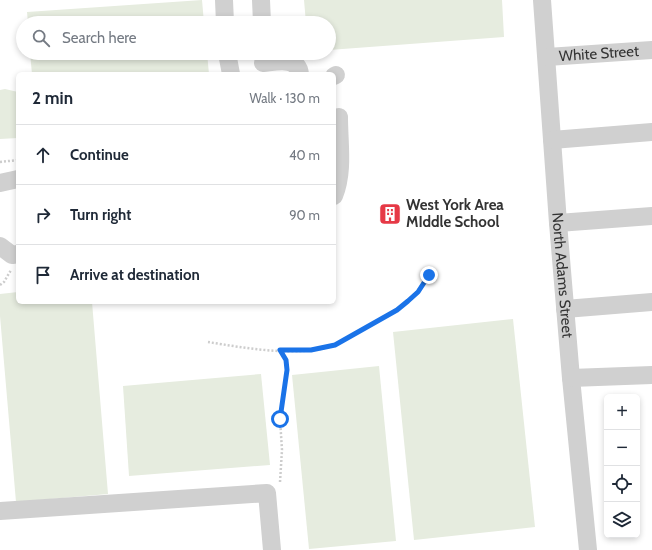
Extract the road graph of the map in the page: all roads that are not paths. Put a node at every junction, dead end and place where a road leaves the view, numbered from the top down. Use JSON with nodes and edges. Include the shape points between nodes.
{"nodes":[{"id":1,"x":224,"y":0,"type":"edge"},
{"id":2,"x":261,"y":0,"type":"edge"},
{"id":3,"x":542,"y":0,"type":"edge"},
{"id":4,"x":225,"y":16,"type":"edge"},
{"id":5,"x":262,"y":16,"type":"edge"},
{"id":6,"x":652,"y":50,"type":"edge"},
{"id":7,"x":547,"y":57,"type":"junction"},
{"id":8,"x":228,"y":60,"type":"edge"},
{"id":9,"x":263,"y":63,"type":"edge"},
{"id":10,"x":231,"y":72,"type":"edge"},
{"id":11,"x":300,"y":72,"type":"edge"},
{"id":12,"x":336,"y":118,"type":"edge"},
{"id":13,"x":652,"y":132,"type":"edge"},
{"id":14,"x":552,"y":140,"type":"junction"},
{"id":15,"x":16,"y":179,"type":"edge"},
{"id":16,"x":0,"y":183,"type":"edge"},
{"id":17,"x":336,"y":190,"type":"edge"},
{"id":18,"x":652,"y":216,"type":"edge"},
{"id":19,"x":558,"y":223,"type":"junction"},
{"id":20,"x":0,"y":246,"type":"edge"},
{"id":21,"x":15,"y":262,"type":"edge"},
{"id":22,"x":652,"y":302,"type":"edge"},
{"id":23,"x":565,"y":309,"type":"junction"},
{"id":24,"x":652,"y":375,"type":"edge"},
{"id":25,"x":571,"y":378,"type":"junction"},
{"id":26,"x":0,"y":512,"type":"edge"},
{"id":27,"x":272,"y":550,"type":"edge"},
{"id":28,"x":588,"y":550,"type":"edge"}],
"edges":[{"from":1,"to":4,"type":"street"},
{"from":2,"to":5,"type":"street"},
{"from":3,"to":7,"type":"street","name":"North Adams Street"},
{"from":6,"to":7,"type":"street","name":"White Street"},
{"from":7,"to":14,"type":"street","name":"North Adams Street"},
{"from":8,"to":10,"type":"street"},
{"from":9,"to":11,"type":"street","via":[[288,61],[295,63]]},
{"from":12,"to":17,"type":"street","via":[[339,117],[340,177]]},
{"from":13,"to":14,"type":"street"},
{"from":14,"to":19,"type":"street","name":"North Adams Street"},
{"from":15,"to":16,"type":"street"},
{"from":18,"to":19,"type":"street"},
{"from":19,"to":23,"type":"street","name":"North Adams Street"},
{"from":20,"to":21,"type":"street","via":[[12,255]]},
{"from":22,"to":23,"type":"street"},
{"from":23,"to":25,"type":"street","name":"North Adams Street"},
{"from":24,"to":25,"type":"street"},
{"from":25,"to":28,"type":"street","name":"North Adams Street"},
{"from":26,"to":27,"type":"street","via":[[274,488]]}]}
